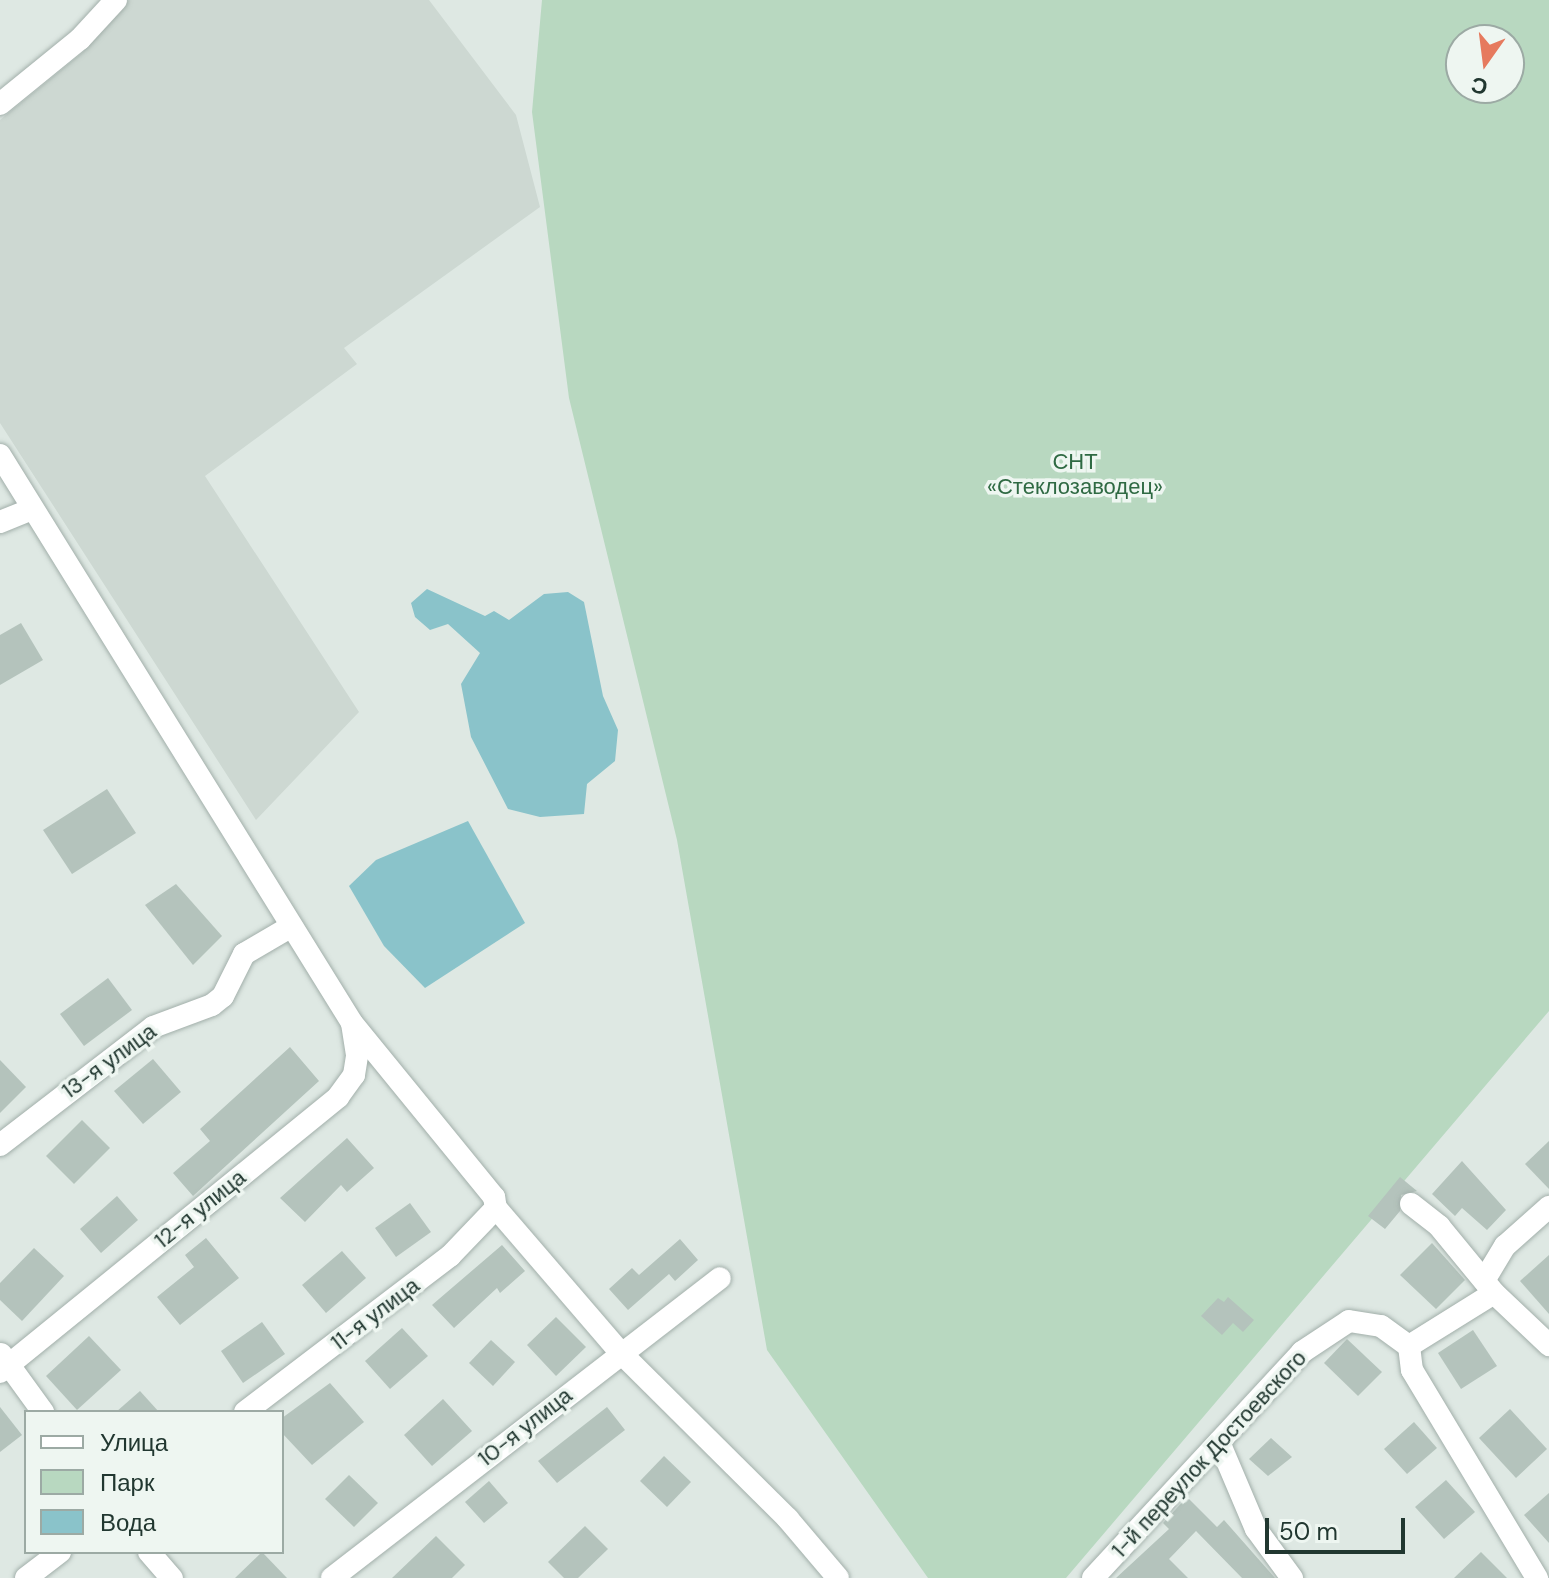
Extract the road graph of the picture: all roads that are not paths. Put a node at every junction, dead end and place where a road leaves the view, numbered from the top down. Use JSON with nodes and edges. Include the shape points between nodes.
{"nodes":[{"id":1,"x":116,"y":0,"type":"edge"},
{"id":2,"x":0,"y":104,"type":"edge"},
{"id":3,"x":0,"y":455,"type":"edge"},
{"id":4,"x":33,"y":509,"type":"junction"},
{"id":5,"x":0,"y":522,"type":"edge"},
{"id":6,"x":290,"y":927,"type":"junction"},
{"id":7,"x":352,"y":1023,"type":"junction"},
{"id":8,"x":0,"y":1145,"type":"edge"},
{"id":9,"x":1411,"y":1204,"type":"dead end"},
{"id":10,"x":1549,"y":1207,"type":"edge"},
{"id":11,"x":496,"y":1208,"type":"junction"},
{"id":12,"x":720,"y":1278,"type":"dead end"},
{"id":13,"x":1489,"y":1286,"type":"junction"},
{"id":14,"x":1549,"y":1345,"type":"edge"},
{"id":15,"x":1409,"y":1346,"type":"junction"},
{"id":16,"x":620,"y":1352,"type":"junction"},
{"id":17,"x":3,"y":1363,"type":"edge"},
{"id":18,"x":41,"y":1410,"type":"edge"},
{"id":19,"x":248,"y":1410,"type":"edge"},
{"id":20,"x":1219,"y":1442,"type":"junction"},
{"id":21,"x":57,"y":1554,"type":"edge"},
{"id":22,"x":151,"y":1554,"type":"edge"},
{"id":23,"x":26,"y":1578,"type":"edge"},
{"id":24,"x":172,"y":1578,"type":"edge"},
{"id":25,"x":332,"y":1578,"type":"edge"},
{"id":26,"x":838,"y":1578,"type":"edge"},
{"id":27,"x":1093,"y":1578,"type":"edge"},
{"id":28,"x":1292,"y":1578,"type":"edge"},
{"id":29,"x":1537,"y":1578,"type":"edge"}],
"edges":[{"from":1,"to":2,"type":"street","via":[[80,39]]},
{"from":3,"to":4,"type":"street"},
{"from":4,"to":5,"type":"street"},
{"from":4,"to":6,"type":"street"},
{"from":6,"to":7,"type":"street"},
{"from":6,"to":8,"type":"street","name":"13-я улица","via":[[244,954],[223,996],[212,1005],[153,1027]]},
{"from":7,"to":11,"type":"street","via":[[494,1197]]},
{"from":7,"to":17,"type":"street","name":"12-я улица","via":[[354,1075],[338,1097]]},
{"from":9,"to":13,"type":"street","via":[[1439,1226]]},
{"from":10,"to":13,"type":"street","via":[[1505,1246]]},
{"from":11,"to":16,"type":"street"},
{"from":11,"to":19,"type":"street","name":"11-я улица","via":[[450,1256]]},
{"from":12,"to":16,"type":"street","name":"10-я улица"},
{"from":13,"to":14,"type":"street"},
{"from":13,"to":15,"type":"street"},
{"from":15,"to":20,"type":"street","name":"1-й переулок Достоевского","via":[[1381,1326],[1349,1321],[1302,1352]]},
{"from":15,"to":29,"type":"street","via":[[1412,1370]]},
{"from":16,"to":25,"type":"street","name":"10-я улица"},
{"from":16,"to":26,"type":"street","via":[[788,1519]]},
{"from":17,"to":18,"type":"street"},
{"from":20,"to":27,"type":"street","name":"1-й переулок Достоевского"},
{"from":20,"to":28,"type":"street","via":[[1256,1529]]},
{"from":21,"to":23,"type":"street"},
{"from":22,"to":24,"type":"street"}]}
